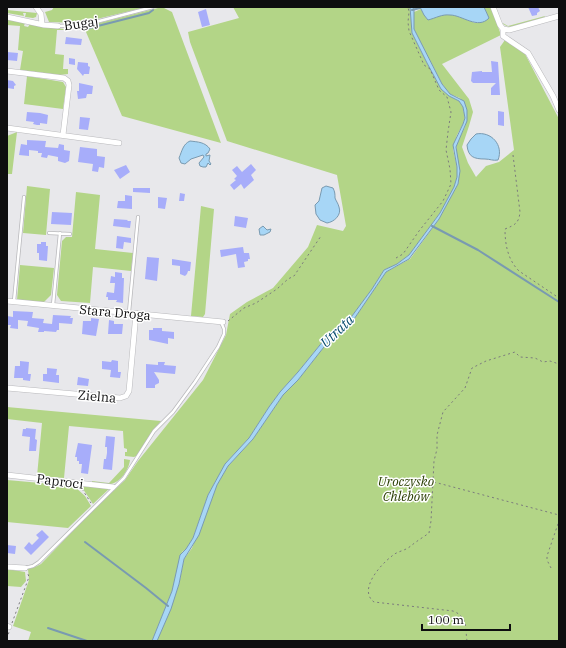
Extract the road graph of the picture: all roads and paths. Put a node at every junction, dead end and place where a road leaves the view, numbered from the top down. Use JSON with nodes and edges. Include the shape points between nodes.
{"nodes":[{"id":1,"x":36,"y":7,"type":"edge"},
{"id":2,"x":153,"y":7,"type":"edge"},
{"id":3,"x":408,"y":7,"type":"edge"},
{"id":4,"x":493,"y":7,"type":"edge"},
{"id":5,"x":559,"y":16,"type":"edge"},
{"id":6,"x":7,"y":17,"type":"edge"},
{"id":7,"x":42,"y":24,"type":"junction"},
{"id":8,"x":58,"y":26,"type":"joint"},
{"id":9,"x":503,"y":29,"type":"junction"},
{"id":10,"x":7,"y":71,"type":"edge"},
{"id":11,"x":559,"y":110,"type":"edge"},
{"id":12,"x":7,"y":128,"type":"edge"},
{"id":13,"x":62,"y":135,"type":"junction"},
{"id":14,"x":119,"y":142,"type":"dead end"},
{"id":15,"x":513,"y":155,"type":"dead end"},
{"id":16,"x":24,"y":197,"type":"dead end"},
{"id":17,"x":138,"y":217,"type":"dead end"},
{"id":18,"x":49,"y":233,"type":"dead end"},
{"id":19,"x":60,"y":233,"type":"junction"},
{"id":20,"x":70,"y":234,"type":"dead end"},
{"id":21,"x":321,"y":236,"type":"dead end"},
{"id":22,"x":396,"y":258,"type":"dead end"},
{"id":23,"x":559,"y":298,"type":"edge"},
{"id":24,"x":7,"y":301,"type":"edge"},
{"id":25,"x":14,"y":302,"type":"junction"},
{"id":26,"x":53,"y":306,"type":"junction"},
{"id":27,"x":129,"y":313,"type":"junction"},
{"id":28,"x":136,"y":313,"type":"junction"},
{"id":29,"x":222,"y":323,"type":"junction"},
{"id":30,"x":559,"y":364,"type":"edge"},
{"id":31,"x":7,"y":388,"type":"edge"},
{"id":32,"x":7,"y":475,"type":"edge"},
{"id":33,"x":433,"y":482,"type":"junction"},
{"id":34,"x":77,"y":483,"type":"junction"},
{"id":35,"x":113,"y":487,"type":"junction"},
{"id":36,"x":93,"y":508,"type":"junction"},
{"id":37,"x":559,"y":515,"type":"edge"},
{"id":38,"x":559,"y":521,"type":"edge"},
{"id":39,"x":7,"y":567,"type":"edge"},
{"id":40,"x":25,"y":568,"type":"junction"},
{"id":41,"x":551,"y":568,"type":"dead end"},
{"id":42,"x":7,"y":638,"type":"edge"},
{"id":43,"x":467,"y":641,"type":"edge"}],
"edges":[{"from":1,"to":7,"type":"street","via":[[41,14]]},
{"from":2,"to":8,"type":"lane","name":"Bugaj","via":[[84,25]]},
{"from":3,"to":22,"type":"path","via":[[409,31],[424,65],[430,69],[439,90],[447,98],[451,112],[446,150],[451,184],[443,201],[403,254]]},
{"from":4,"to":9,"type":"street"},
{"from":5,"to":9,"type":"street","via":[[509,30]]},
{"from":6,"to":7,"type":"street","name":"Bugaj"},
{"from":7,"to":8,"type":"street","name":"Bugaj"},
{"from":9,"to":11,"type":"street","via":[[504,36],[528,53]]},
{"from":10,"to":13,"type":"street","via":[[68,80]]},
{"from":12,"to":13,"type":"street"},
{"from":13,"to":14,"type":"street"},
{"from":15,"to":23,"type":"path","via":[[520,218],[517,224],[505,229],[507,249],[519,271]]},
{"from":16,"to":25,"type":"lane"},
{"from":17,"to":27,"type":"lane"},
{"from":18,"to":19,"type":"lane"},
{"from":19,"to":20,"type":"lane"},
{"from":19,"to":26,"type":"lane"},
{"from":21,"to":29,"type":"path","via":[[294,276]]},
{"from":24,"to":25,"type":"street","name":"Stara Droga"},
{"from":25,"to":26,"type":"street","name":"Stara Droga"},
{"from":26,"to":27,"type":"street","name":"Stara Droga"},
{"from":27,"to":28,"type":"street","name":"Stara Droga"},
{"from":28,"to":29,"type":"street","name":"Stara Droga"},
{"from":28,"to":31,"type":"street","name":"Zielna","via":[[129,391],[126,396],[120,398]]},
{"from":29,"to":35,"type":"lane","via":[[222,341],[204,370],[154,431],[124,478]]},
{"from":30,"to":33,"type":"path","via":[[520,357],[515,352],[472,368],[465,388],[444,412],[436,435]]},
{"from":32,"to":34,"type":"street","name":"Paproci"},
{"from":33,"to":37,"type":"path"},
{"from":33,"to":43,"type":"path","via":[[429,534],[385,562],[374,577],[368,591],[369,597],[374,602],[460,614]]},
{"from":34,"to":35,"type":"street","name":"Paproci"},
{"from":34,"to":36,"type":"path"},
{"from":35,"to":36,"type":"lane"},
{"from":36,"to":40,"type":"lane","via":[[39,562]]},
{"from":38,"to":41,"type":"path","via":[[547,556]]},
{"from":39,"to":40,"type":"street"},
{"from":40,"to":42,"type":"path","via":[[29,578]]}]}
